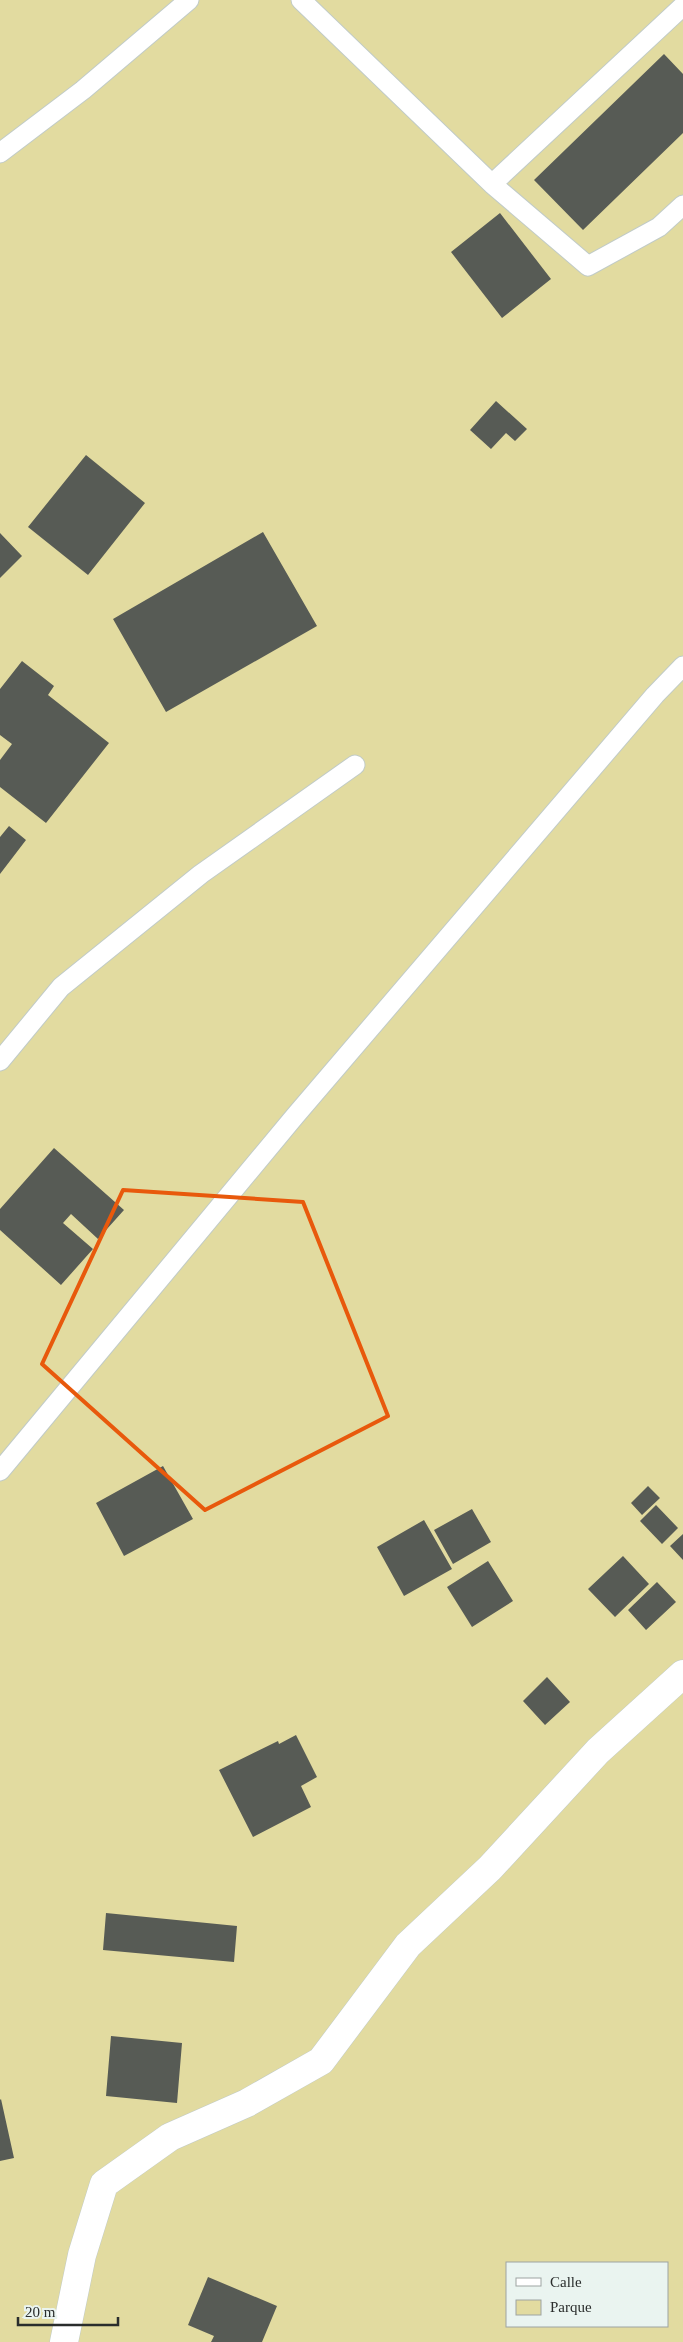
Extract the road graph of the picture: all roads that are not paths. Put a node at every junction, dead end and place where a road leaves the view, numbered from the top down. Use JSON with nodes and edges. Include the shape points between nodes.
{"nodes":[{"id":1,"x":189,"y":0,"type":"edge"},
{"id":2,"x":301,"y":0,"type":"edge"},
{"id":3,"x":683,"y":6,"type":"edge"},
{"id":4,"x":0,"y":153,"type":"edge"},
{"id":5,"x":492,"y":184,"type":"junction"},
{"id":6,"x":683,"y":205,"type":"edge"},
{"id":7,"x":683,"y":666,"type":"edge"},
{"id":8,"x":354,"y":765,"type":"dead end"},
{"id":9,"x":0,"y":1062,"type":"edge"},
{"id":10,"x":0,"y":1471,"type":"edge"},
{"id":11,"x":683,"y":1674,"type":"edge"},
{"id":12,"x":64,"y":2342,"type":"edge"}],
"edges":[{"from":1,"to":4,"type":"lane","via":[[83,90]]},
{"from":2,"to":5,"type":"lane"},
{"from":3,"to":5,"type":"lane"},
{"from":5,"to":6,"type":"lane","via":[[588,266],[659,227]]},
{"from":7,"to":10,"type":"lane","via":[[295,1116]]},
{"from":8,"to":9,"type":"lane","via":[[201,874],[61,987]]},
{"from":11,"to":12,"type":"street","via":[[598,1751],[490,1868],[408,1945],[321,2060],[247,2103],[170,2137],[104,2184],[82,2255]]}]}
